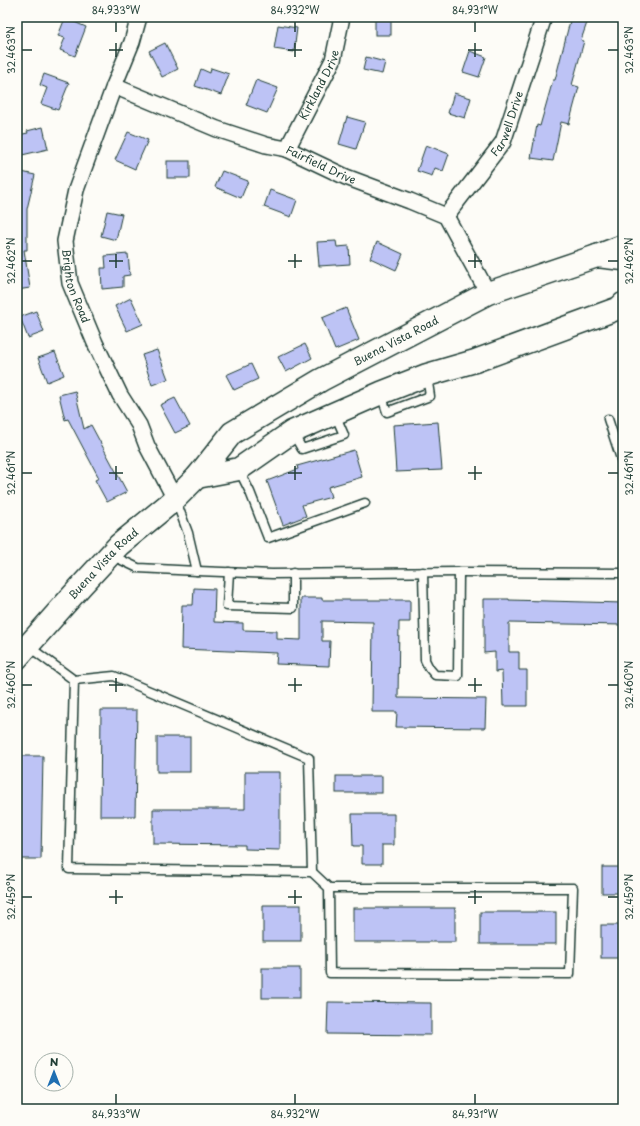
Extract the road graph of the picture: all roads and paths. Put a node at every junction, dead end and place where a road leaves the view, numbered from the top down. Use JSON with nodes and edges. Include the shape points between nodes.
{"nodes":[{"id":1,"x":139,"y":17,"type":"edge"},
{"id":2,"x":342,"y":17,"type":"edge"},
{"id":3,"x":544,"y":17,"type":"edge"},
{"id":4,"x":114,"y":86,"type":"junction"},
{"id":5,"x":287,"y":149,"type":"junction"},
{"id":6,"x":446,"y":216,"type":"junction"},
{"id":7,"x":623,"y":246,"type":"edge"},
{"id":8,"x":597,"y":256,"type":"junction"},
{"id":9,"x":623,"y":259,"type":"edge"},
{"id":10,"x":488,"y":293,"type":"junction"},
{"id":11,"x":623,"y":304,"type":"edge"},
{"id":12,"x":608,"y":419,"type":"dead end"},
{"id":13,"x":623,"y":465,"type":"edge"},
{"id":14,"x":239,"y":469,"type":"junction"},
{"id":15,"x":197,"y":477,"type":"junction"},
{"id":16,"x":175,"y":499,"type":"junction"},
{"id":17,"x":365,"y":503,"type":"dead end"},
{"id":18,"x":110,"y":555,"type":"junction"},
{"id":19,"x":197,"y":571,"type":"junction"},
{"id":20,"x":228,"y":572,"type":"junction"},
{"id":21,"x":423,"y":572,"type":"junction"},
{"id":22,"x":459,"y":572,"type":"junction"},
{"id":23,"x":293,"y":573,"type":"junction"},
{"id":24,"x":623,"y":573,"type":"edge"},
{"id":25,"x":22,"y":652,"type":"edge"},
{"id":26,"x":74,"y":680,"type":"junction"},
{"id":27,"x":312,"y":872,"type":"junction"},
{"id":28,"x":329,"y":888,"type":"junction"}],
"edges":[{"from":1,"to":4,"type":"street","name":"Brighton Road"},
{"from":2,"to":5,"type":"street","name":"Kirkland Drive","via":[[333,60]]},
{"from":3,"to":6,"type":"street","name":"Farwell Drive","via":[[503,142]]},
{"from":4,"to":5,"type":"street","name":"Fairfield Drive","via":[[216,129]]},
{"from":4,"to":16,"type":"street","name":"Brighton Road","via":[[76,190],[65,241],[70,283],[98,350],[120,395],[139,424],[147,446]]},
{"from":5,"to":6,"type":"street","name":"Fairfield Drive","via":[[346,177]]},
{"from":6,"to":10,"type":"street"},
{"from":7,"to":8,"type":"main road"},
{"from":8,"to":9,"type":"main road","name":"Buena Vista Road"},
{"from":8,"to":10,"type":"main road","name":"Buena Vista Road"},
{"from":10,"to":15,"type":"main road","name":"Buena Vista Road","via":[[321,380],[232,433]]},
{"from":11,"to":14,"type":"main road","via":[[619,308],[490,356],[427,375],[334,413],[292,432]]},
{"from":12,"to":13,"type":"lane"},
{"from":14,"to":15,"type":"main road"},
{"from":14,"to":17,"type":"lane","via":[[268,538]]},
{"from":15,"to":16,"type":"main road","name":"Buena Vista Road"},
{"from":16,"to":18,"type":"main road","name":"Buena Vista Road"},
{"from":16,"to":19,"type":"lane","via":[[188,533]]},
{"from":18,"to":19,"type":"lane","via":[[138,568]]},
{"from":18,"to":25,"type":"main road","name":"Buena Vista Road"},
{"from":19,"to":20,"type":"lane"},
{"from":20,"to":23,"type":"lane"},
{"from":20,"to":23,"type":"lane","via":[[227,606],[293,608]]},
{"from":21,"to":22,"type":"lane"},
{"from":21,"to":22,"type":"lane","via":[[425,660],[435,675],[458,676]]},
{"from":21,"to":23,"type":"lane"},
{"from":22,"to":24,"type":"lane"},
{"from":25,"to":26,"type":"lane"},
{"from":26,"to":27,"type":"lane","via":[[114,676],[309,758]]},
{"from":26,"to":27,"type":"lane","via":[[69,869]]},
{"from":27,"to":28,"type":"lane"},
{"from":28,"to":28,"type":"lane","via":[[330,972],[570,974],[573,888]]}]}
